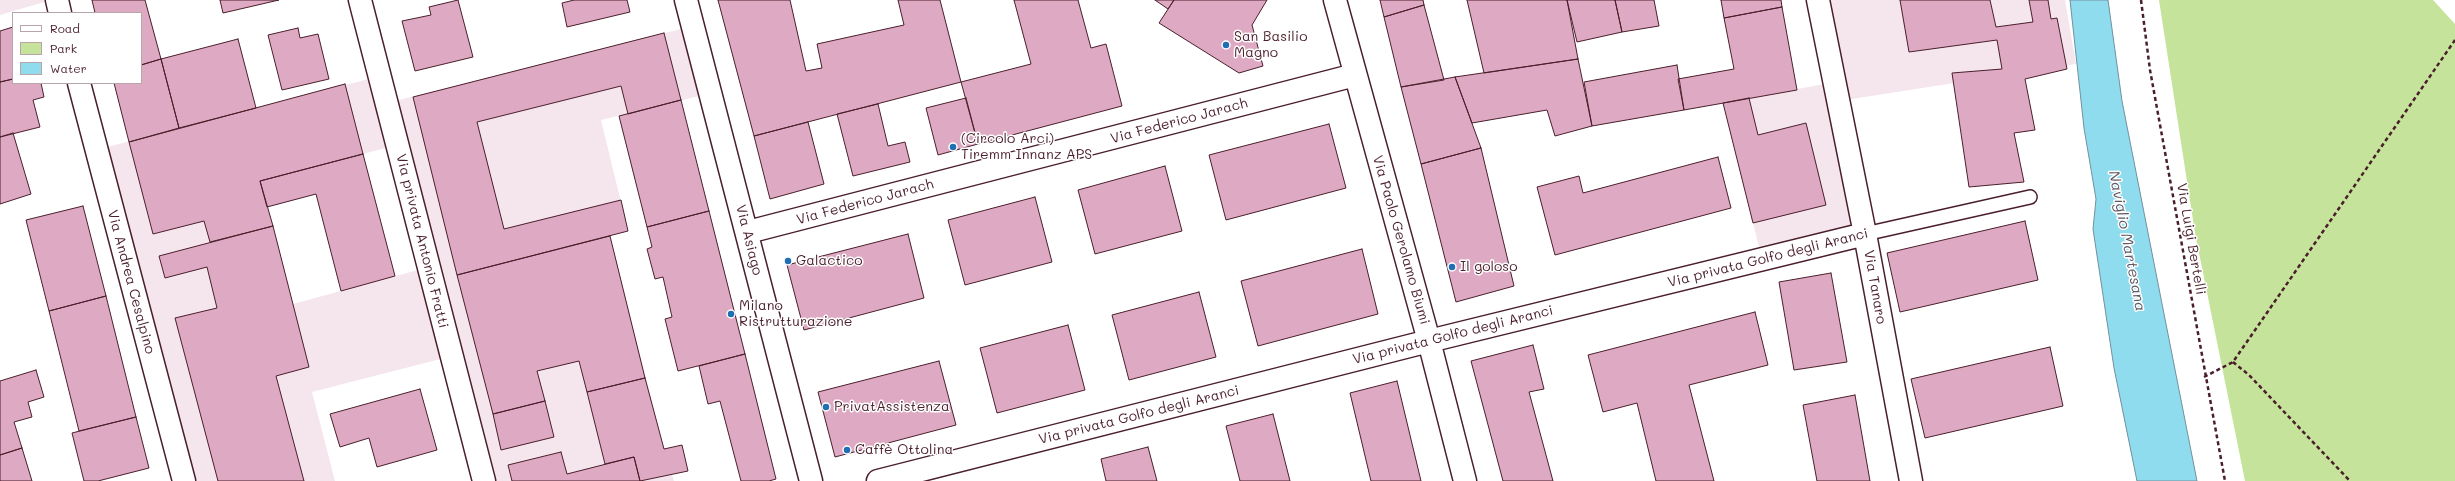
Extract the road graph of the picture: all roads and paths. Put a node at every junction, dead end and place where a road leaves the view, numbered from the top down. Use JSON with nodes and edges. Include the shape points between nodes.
{"nodes":[{"id":1,"x":57,"y":0,"type":"edge"},
{"id":2,"x":360,"y":0,"type":"edge"},
{"id":3,"x":686,"y":0,"type":"edge"},
{"id":4,"x":1335,"y":0,"type":"edge"},
{"id":5,"x":1818,"y":0,"type":"edge"},
{"id":6,"x":2141,"y":0,"type":"edge"},
{"id":7,"x":60,"y":12,"type":"edge"},
{"id":8,"x":2455,"y":40,"type":"edge"},
{"id":9,"x":1355,"y":75,"type":"junction"},
{"id":10,"x":79,"y":84,"type":"edge"},
{"id":11,"x":2030,"y":197,"type":"dead end"},
{"id":12,"x":748,"y":232,"type":"junction"},
{"id":13,"x":1865,"y":234,"type":"junction"},
{"id":14,"x":1429,"y":341,"type":"junction"},
{"id":15,"x":2233,"y":362,"type":"junction"},
{"id":16,"x":2204,"y":377,"type":"junction"},
{"id":17,"x":184,"y":481,"type":"edge"},
{"id":18,"x":484,"y":481,"type":"edge"},
{"id":19,"x":811,"y":481,"type":"edge"},
{"id":20,"x":878,"y":481,"type":"edge"},
{"id":21,"x":1465,"y":481,"type":"edge"},
{"id":22,"x":1911,"y":481,"type":"edge"},
{"id":23,"x":2225,"y":481,"type":"edge"},
{"id":24,"x":2350,"y":481,"type":"edge"}],
"edges":[{"from":1,"to":7,"type":"street"},
{"from":2,"to":18,"type":"street","name":"Via privata Antonio Fratti"},
{"from":3,"to":12,"type":"street","name":"Via Asiago"},
{"from":4,"to":9,"type":"street","name":"Via Paolo Gerolamo Biumi"},
{"from":5,"to":13,"type":"street","name":"Via Tanaro"},
{"from":6,"to":16,"type":"path","name":"Via Luigi Bertelli","via":[[2150,70],[2173,188]]},
{"from":8,"to":15,"type":"path"},
{"from":9,"to":12,"type":"street","name":"Via Federico Jarach"},
{"from":9,"to":14,"type":"street","name":"Via Paolo Gerolamo Biumi"},
{"from":10,"to":17,"type":"street","name":"Via Andrea Cesalpino"},
{"from":11,"to":13,"type":"lane","name":"Via privata Golfo degli Aranci"},
{"from":12,"to":19,"type":"street","name":"Via Asiago"},
{"from":13,"to":14,"type":"street","name":"Via privata Golfo degli Aranci"},
{"from":13,"to":22,"type":"street","name":"Via Tanaro"},
{"from":14,"to":20,"type":"street","name":"Via privata Golfo degli Aranci"},
{"from":14,"to":21,"type":"street","name":"Via Paolo Gerolamo Biumi"},
{"from":15,"to":16,"type":"path"},
{"from":15,"to":24,"type":"path","via":[[2249,375]]},
{"from":16,"to":23,"type":"path","name":"Via Luigi Bertelli"}]}
